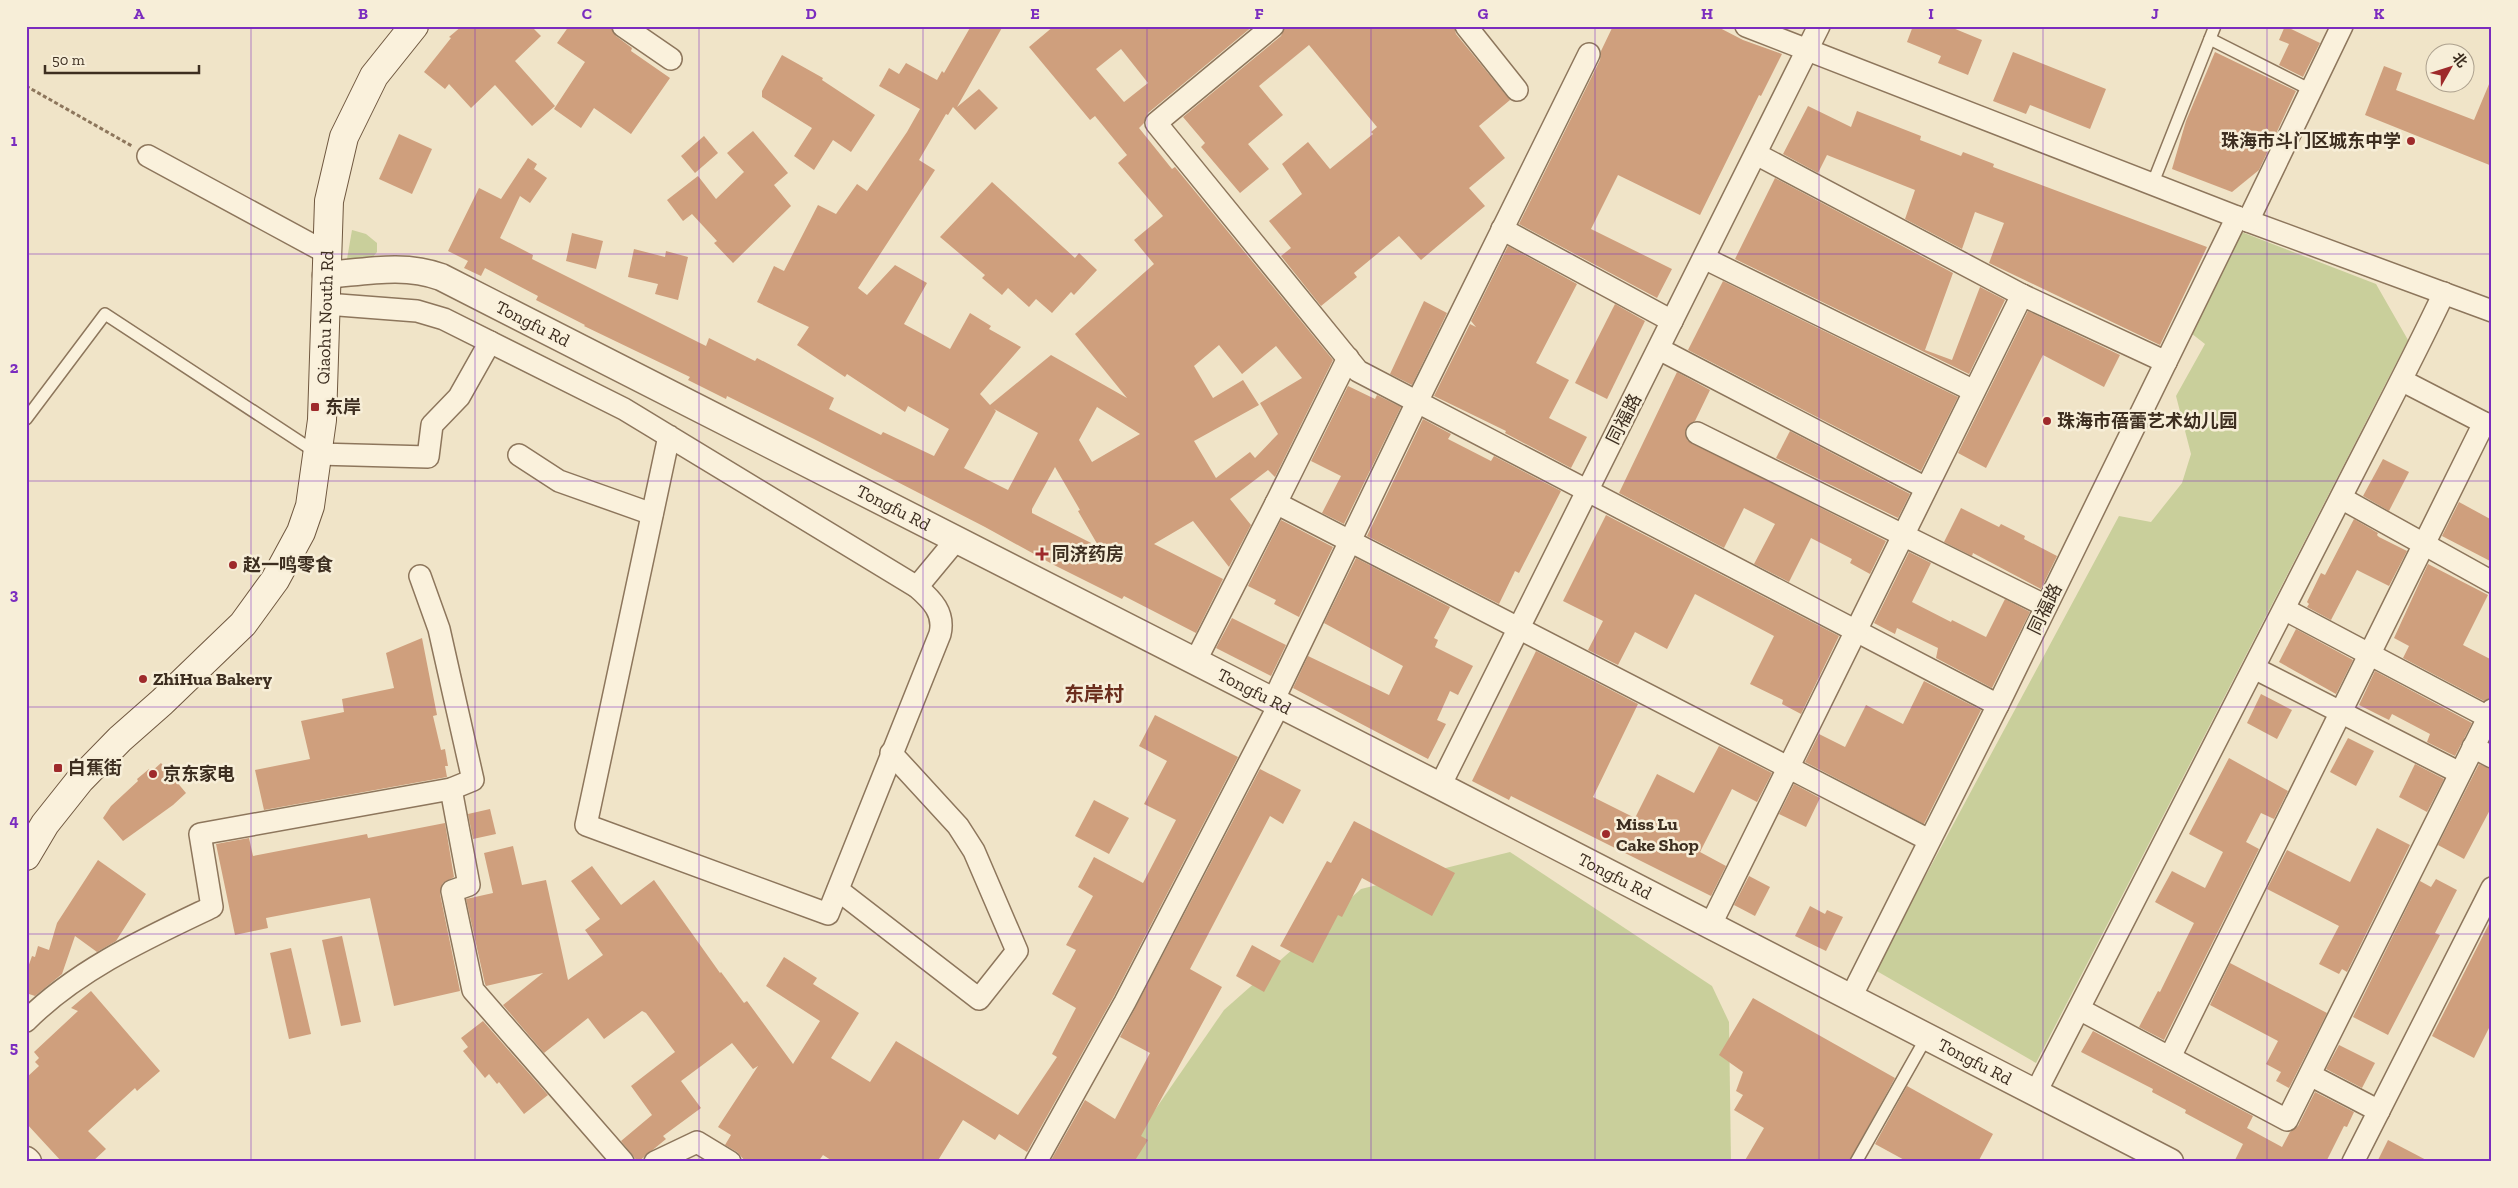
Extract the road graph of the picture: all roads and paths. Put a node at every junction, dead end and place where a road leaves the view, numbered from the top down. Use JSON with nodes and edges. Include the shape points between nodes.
{"nodes":[{"id":1,"x":414,"y":26,"type":"edge"},
{"id":2,"x":623,"y":26,"type":"edge"},
{"id":3,"x":1273,"y":26,"type":"edge"},
{"id":4,"x":1466,"y":26,"type":"edge"},
{"id":5,"x":1746,"y":26,"type":"edge"},
{"id":6,"x":1820,"y":26,"type":"edge"},
{"id":7,"x":2215,"y":26,"type":"edge"},
{"id":8,"x":2342,"y":26,"type":"edge"},
{"id":9,"x":2210,"y":39,"type":"junction"},
{"id":10,"x":1807,"y":52,"type":"junction"},
{"id":11,"x":1589,"y":54,"type":"dead end"},
{"id":12,"x":671,"y":59,"type":"dead end"},
{"id":13,"x":26,"y":86,"type":"edge"},
{"id":14,"x":1517,"y":90,"type":"dead end"},
{"id":15,"x":2311,"y":90,"type":"junction"},
{"id":16,"x":1756,"y":154,"type":"junction"},
{"id":17,"x":148,"y":156,"type":"joint"},
{"id":18,"x":2152,"y":185,"type":"junction"},
{"id":19,"x":2242,"y":219,"type":"junction"},
{"id":20,"x":1502,"y":229,"type":"junction"},
{"id":21,"x":1704,"y":258,"type":"junction"},
{"id":22,"x":326,"y":264,"type":"junction"},
{"id":23,"x":2444,"y":293,"type":"junction"},
{"id":24,"x":2022,"y":295,"type":"junction"},
{"id":25,"x":326,"y":304,"type":"junction"},
{"id":26,"x":2492,"y":311,"type":"edge"},
{"id":27,"x":1672,"y":321,"type":"junction"},
{"id":28,"x":490,"y":342,"type":"junction"},
{"id":29,"x":1659,"y":349,"type":"junction"},
{"id":30,"x":1348,"y":358,"type":"junction"},
{"id":31,"x":2166,"y":362,"type":"junction"},
{"id":32,"x":2403,"y":380,"type":"junction"},
{"id":33,"x":1974,"y":391,"type":"junction"},
{"id":34,"x":1417,"y":402,"type":"junction"},
{"id":35,"x":26,"y":419,"type":"edge"},
{"id":36,"x":2488,"y":425,"type":"edge"},
{"id":37,"x":1697,"y":433,"type":"dead end"},
{"id":38,"x":668,"y":436,"type":"junction"},
{"id":39,"x":318,"y":454,"type":"junction"},
{"id":40,"x":520,"y":455,"type":"dead end"},
{"id":41,"x":1926,"y":488,"type":"junction"},
{"id":42,"x":1588,"y":490,"type":"junction"},
{"id":43,"x":2341,"y":498,"type":"junction"},
{"id":44,"x":1276,"y":503,"type":"junction"},
{"id":45,"x":652,"y":514,"type":"junction"},
{"id":46,"x":1903,"y":535,"type":"junction"},
{"id":47,"x":956,"y":540,"type":"junction"},
{"id":48,"x":1349,"y":542,"type":"junction"},
{"id":49,"x":2424,"y":544,"type":"junction"},
{"id":50,"x":420,"y":576,"type":"dead end"},
{"id":51,"x":2492,"y":582,"type":"edge"},
{"id":52,"x":917,"y":587,"type":"junction"},
{"id":53,"x":2046,"y":606,"type":"junction"},
{"id":54,"x":2286,"y":610,"type":"junction"},
{"id":55,"x":1519,"y":629,"type":"junction"},
{"id":56,"x":1856,"y":630,"type":"junction"},
{"id":57,"x":2369,"y":654,"type":"junction"},
{"id":58,"x":1195,"y":662,"type":"junction"},
{"id":59,"x":2256,"y":668,"type":"junction"},
{"id":60,"x":1276,"y":703,"type":"junction"},
{"id":61,"x":1998,"y":705,"type":"junction"},
{"id":62,"x":2341,"y":712,"type":"junction"},
{"id":63,"x":2490,"y":714,"type":"edge"},
{"id":64,"x":891,"y":752,"type":"junction"},
{"id":65,"x":2482,"y":752,"type":"edge"},
{"id":66,"x":1788,"y":768,"type":"junction"},
{"id":67,"x":2460,"y":773,"type":"junction"},
{"id":68,"x":1440,"y":786,"type":"junction"},
{"id":69,"x":452,"y":796,"type":"junction"},
{"id":70,"x":1929,"y":840,"type":"junction"},
{"id":71,"x":26,"y":856,"type":"edge"},
{"id":72,"x":2492,"y":888,"type":"edge"},
{"id":73,"x":838,"y":890,"type":"junction"},
{"id":74,"x":1710,"y":926,"type":"junction"},
{"id":75,"x":1850,"y":999,"type":"junction"},
{"id":76,"x":2080,"y":1009,"type":"junction"},
{"id":77,"x":26,"y":1021,"type":"edge"},
{"id":78,"x":1926,"y":1038,"type":"junction"},
{"id":79,"x":2170,"y":1057,"type":"junction"},
{"id":80,"x":2310,"y":1075,"type":"junction"},
{"id":81,"x":2035,"y":1094,"type":"junction"},
{"id":82,"x":2379,"y":1111,"type":"junction"},
{"id":83,"x":623,"y":1162,"type":"edge"},
{"id":84,"x":655,"y":1162,"type":"edge"},
{"id":85,"x":730,"y":1162,"type":"edge"},
{"id":86,"x":1036,"y":1162,"type":"edge"},
{"id":87,"x":1856,"y":1162,"type":"edge"},
{"id":88,"x":2170,"y":1162,"type":"edge"},
{"id":89,"x":2353,"y":1162,"type":"edge"}],
"edges":[{"from":1,"to":22,"type":"main road","name":"Qiaohu Nouth Rd","via":[[374,76],[344,137],[329,201]]},
{"from":2,"to":12,"type":"street"},
{"from":3,"to":30,"type":"street","via":[[1156,123]]},
{"from":4,"to":14,"type":"street"},
{"from":5,"to":10,"type":"street"},
{"from":6,"to":10,"type":"street","name":"同福路"},
{"from":7,"to":9,"type":"lane"},
{"from":8,"to":15,"type":"street","name":"同福路"},
{"from":9,"to":15,"type":"lane"},
{"from":9,"to":18,"type":"lane"},
{"from":10,"to":16,"type":"street","name":"同福路"},
{"from":10,"to":18,"type":"street"},
{"from":11,"to":20,"type":"street"},
{"from":13,"to":17,"type":"path"},
{"from":15,"to":19,"type":"street","name":"同福路"},
{"from":16,"to":21,"type":"street","name":"同福路"},
{"from":16,"to":24,"type":"street"},
{"from":17,"to":22,"type":"street"},
{"from":18,"to":19,"type":"street"},
{"from":19,"to":23,"type":"street"},
{"from":19,"to":31,"type":"street","name":"同福路"},
{"from":20,"to":27,"type":"street"},
{"from":20,"to":34,"type":"street"},
{"from":21,"to":27,"type":"street","name":"同福路"},
{"from":21,"to":33,"type":"street"},
{"from":22,"to":25,"type":"main road","name":"Qiaohu Nouth Rd"},
{"from":22,"to":47,"type":"street","name":"Tongfu Rd","via":[[415,270],[441,277]]},
{"from":23,"to":26,"type":"street"},
{"from":23,"to":32,"type":"street"},
{"from":24,"to":31,"type":"street"},
{"from":24,"to":33,"type":"street"},
{"from":25,"to":28,"type":"street","via":[[430,314]]},
{"from":25,"to":39,"type":"main road","name":"Qiaohu Nouth Rd"},
{"from":27,"to":29,"type":"street","name":"同福路"},
{"from":28,"to":38,"type":"street","via":[[624,409]]},
{"from":28,"to":39,"type":"street","via":[[459,397],[432,425],[428,457]]},
{"from":29,"to":41,"type":"street"},
{"from":29,"to":42,"type":"street","name":"同福路"},
{"from":30,"to":34,"type":"street","via":[[1358,371]]},
{"from":30,"to":44,"type":"street"},
{"from":31,"to":53,"type":"street","name":"同福路"},
{"from":32,"to":36,"type":"street"},
{"from":32,"to":43,"type":"street"},
{"from":33,"to":41,"type":"street"},
{"from":34,"to":42,"type":"street"},
{"from":34,"to":48,"type":"street"},
{"from":35,"to":39,"type":"lane","via":[[104,314]]},
{"from":36,"to":49,"type":"street"},
{"from":37,"to":46,"type":"street"},
{"from":38,"to":45,"type":"street"},
{"from":38,"to":52,"type":"street"},
{"from":39,"to":71,"type":"main road","name":"Qiaohu Nouth Rd","via":[[310,506],[301,532],[275,580],[243,624],[80,780],[45,824]]},
{"from":40,"to":45,"type":"street","via":[[559,481]]},
{"from":41,"to":46,"type":"street"},
{"from":42,"to":55,"type":"street","name":"同福路"},
{"from":42,"to":56,"type":"street"},
{"from":43,"to":49,"type":"street"},
{"from":43,"to":54,"type":"street"},
{"from":44,"to":48,"type":"street"},
{"from":44,"to":58,"type":"street"},
{"from":45,"to":73,"type":"street","via":[[586,825],[828,914]]},
{"from":46,"to":53,"type":"street"},
{"from":46,"to":56,"type":"street"},
{"from":47,"to":52,"type":"street"},
{"from":47,"to":58,"type":"street","name":"Tongfu Rd"},
{"from":48,"to":55,"type":"street"},
{"from":48,"to":60,"type":"street"},
{"from":49,"to":51,"type":"street"},
{"from":49,"to":57,"type":"street"},
{"from":50,"to":69,"type":"street","via":[[438,629],[473,780]]},
{"from":52,"to":64,"type":"street","via":[[931,599],[942,624]]},
{"from":53,"to":61,"type":"street","name":"同福路"},
{"from":54,"to":57,"type":"street"},
{"from":54,"to":59,"type":"street"},
{"from":55,"to":66,"type":"street"},
{"from":55,"to":68,"type":"street","name":"同福路"},
{"from":56,"to":61,"type":"street"},
{"from":56,"to":66,"type":"street"},
{"from":57,"to":62,"type":"street"},
{"from":57,"to":63,"type":"street"},
{"from":58,"to":60,"type":"street","name":"Tongfu Rd"},
{"from":59,"to":62,"type":"street"},
{"from":59,"to":76,"type":"street"},
{"from":60,"to":68,"type":"street","name":"Tongfu Rd"},
{"from":60,"to":86,"type":"street","via":[[1125,1002]]},
{"from":61,"to":70,"type":"street","name":"同福路"},
{"from":62,"to":67,"type":"street"},
{"from":62,"to":79,"type":"street"},
{"from":63,"to":65,"type":"street"},
{"from":64,"to":73,"type":"street"},
{"from":64,"to":73,"type":"street","via":[[958,826],[974,851],[1017,951],[979,999]]},
{"from":65,"to":67,"type":"street"},
{"from":66,"to":70,"type":"street"},
{"from":66,"to":74,"type":"street"},
{"from":67,"to":80,"type":"street"},
{"from":68,"to":74,"type":"street","name":"Tongfu Rd"},
{"from":69,"to":77,"type":"street","via":[[200,834],[212,907],[84,975],[44,1003]]},
{"from":69,"to":83,"type":"street","via":[[469,886],[452,891],[474,990]]},
{"from":70,"to":75,"type":"street","name":"同福路"},
{"from":72,"to":82,"type":"street"},
{"from":74,"to":75,"type":"street","name":"Tongfu Rd"},
{"from":75,"to":78,"type":"street","name":"Tongfu Rd"},
{"from":76,"to":79,"type":"street"},
{"from":76,"to":81,"type":"street"},
{"from":78,"to":81,"type":"street","name":"Tongfu Rd"},
{"from":78,"to":87,"type":"lane"},
{"from":79,"to":80,"type":"street","via":[[2287,1120]]},
{"from":80,"to":82,"type":"street"},
{"from":81,"to":88,"type":"street","name":"Tongfu Rd"},
{"from":82,"to":89,"type":"street"},
{"from":84,"to":85,"type":"street","via":[[697,1142]]}]}
